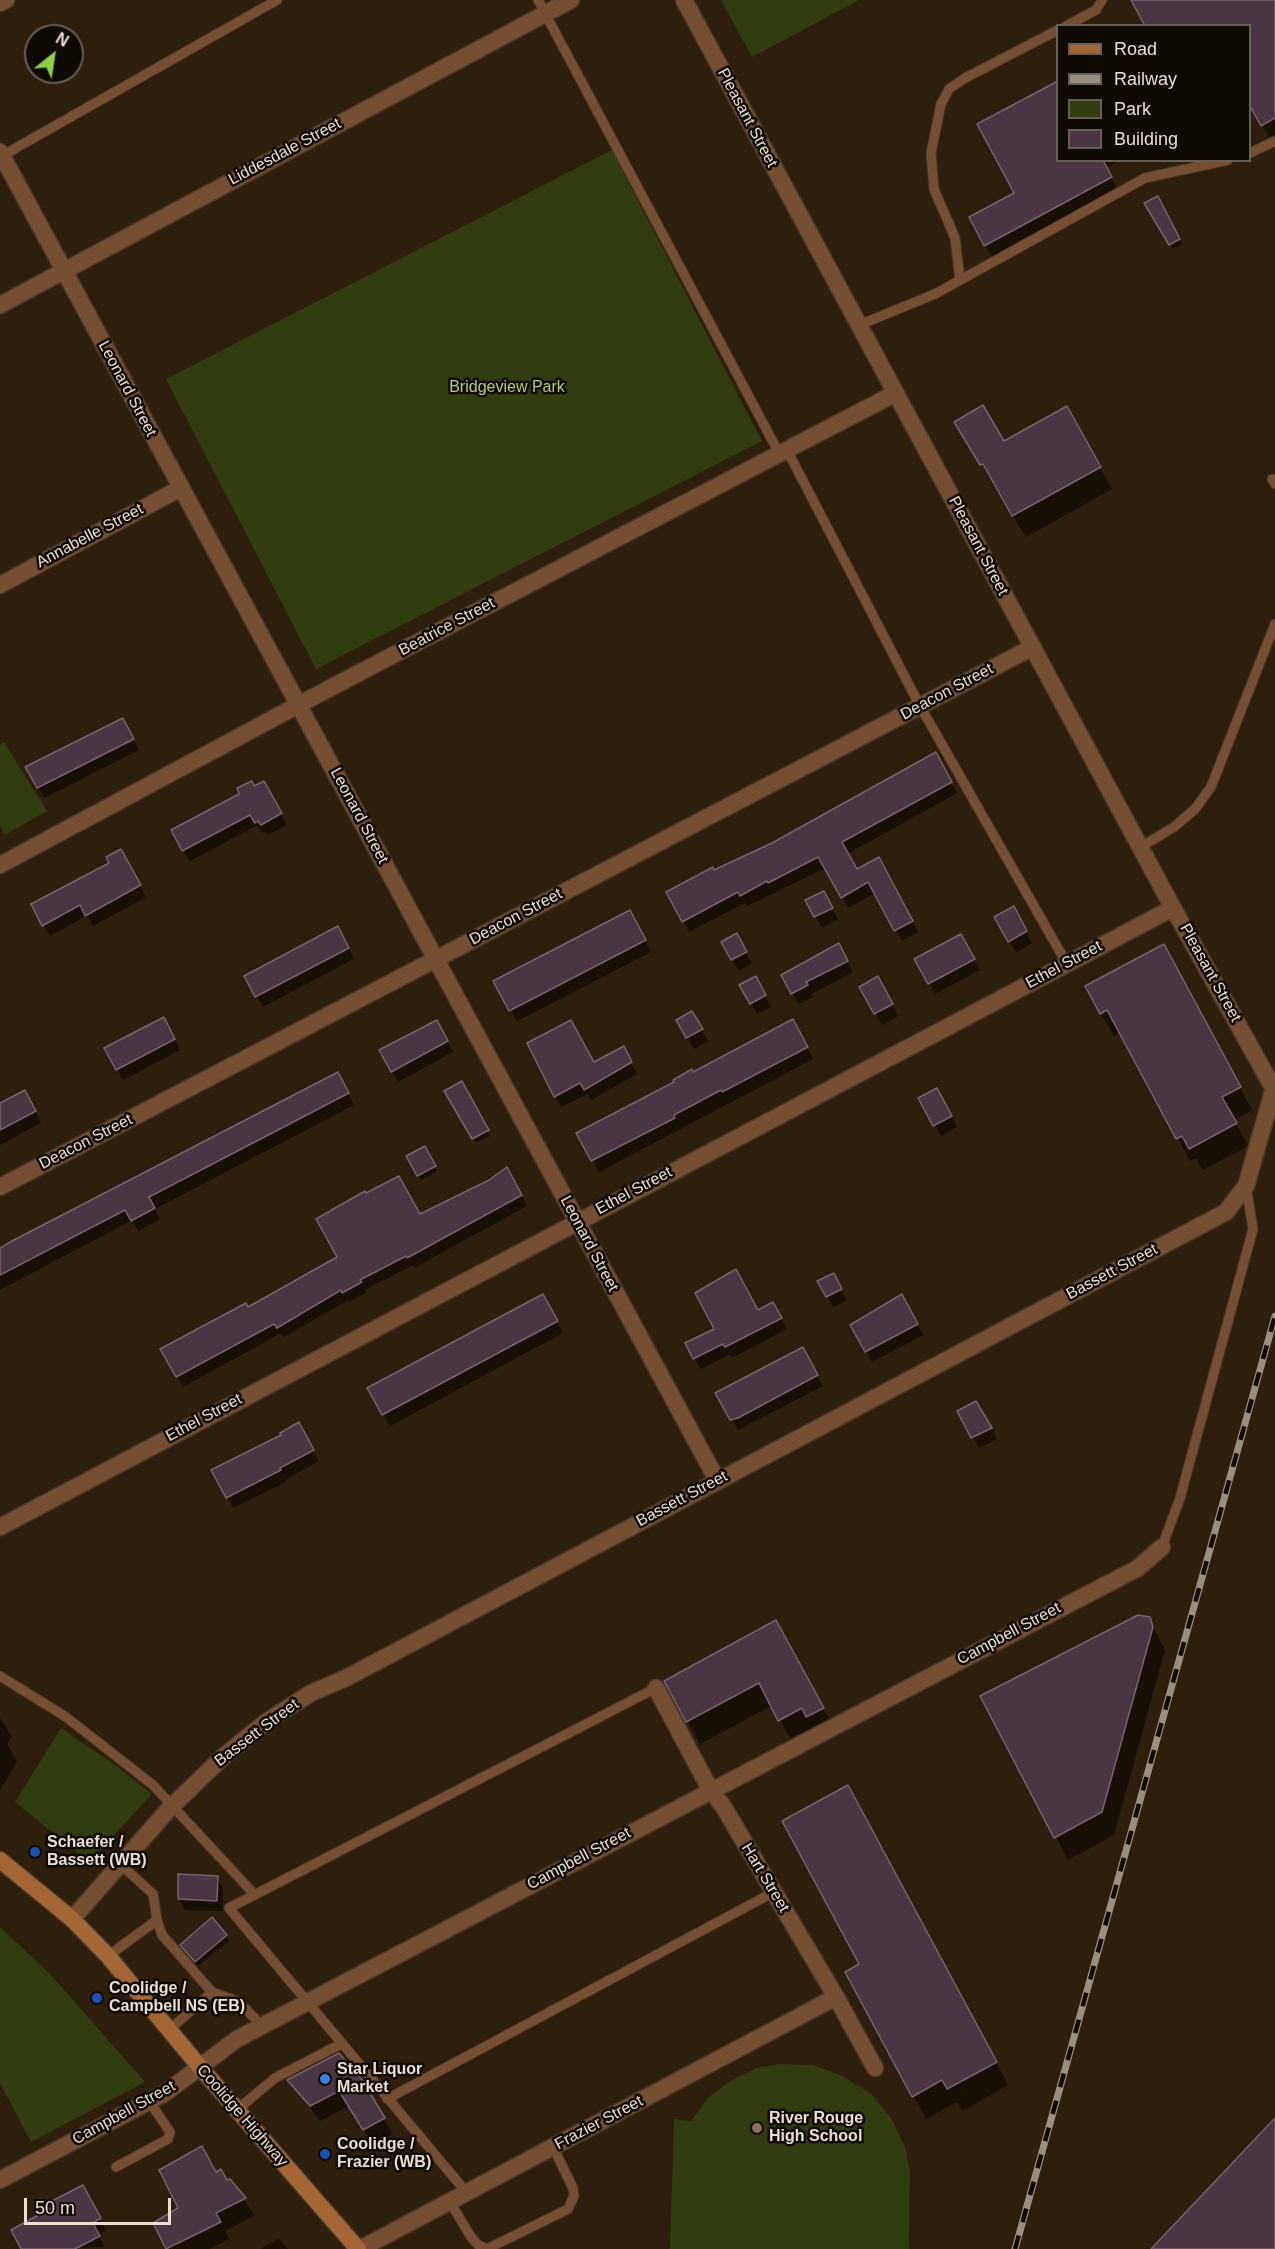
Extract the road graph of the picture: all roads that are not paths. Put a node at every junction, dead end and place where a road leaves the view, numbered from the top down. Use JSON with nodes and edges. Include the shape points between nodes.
{"nodes":[{"id":1,"x":6,"y":0,"type":"edge"},
{"id":2,"x":277,"y":0,"type":"edge"},
{"id":3,"x":571,"y":0,"type":"edge"},
{"id":4,"x":684,"y":0,"type":"edge"},
{"id":5,"x":1102,"y":0,"type":"edge"},
{"id":6,"x":0,"y":3,"type":"edge"},
{"id":7,"x":542,"y":7,"type":"edge"},
{"id":8,"x":1070,"y":24,"type":"edge"},
{"id":9,"x":1056,"y":31,"type":"edge"},
{"id":10,"x":1275,"y":141,"type":"edge"},
{"id":11,"x":1251,"y":153,"type":"edge"},
{"id":12,"x":1,"y":155,"type":"edge"},
{"id":13,"x":1219,"y":162,"type":"edge"},
{"id":14,"x":64,"y":271,"type":"junction"},
{"id":15,"x":960,"y":280,"type":"junction"},
{"id":16,"x":0,"y":305,"type":"edge"},
{"id":17,"x":859,"y":325,"type":"junction"},
{"id":18,"x":896,"y":393,"type":"junction"},
{"id":19,"x":783,"y":451,"type":"junction"},
{"id":20,"x":181,"y":488,"type":"junction"},
{"id":21,"x":0,"y":585,"type":"edge"},
{"id":22,"x":1275,"y":624,"type":"edge"},
{"id":23,"x":1033,"y":647,"type":"junction"},
{"id":24,"x":299,"y":705,"type":"junction"},
{"id":25,"x":920,"y":706,"type":"junction"},
{"id":26,"x":1142,"y":848,"type":"junction"},
{"id":27,"x":0,"y":865,"type":"edge"},
{"id":28,"x":1173,"y":908,"type":"junction"},
{"id":29,"x":436,"y":959,"type":"junction"},
{"id":30,"x":1066,"y":964,"type":"junction"},
{"id":31,"x":1274,"y":1090,"type":"edge"},
{"id":32,"x":1246,"y":1186,"type":"junction"},
{"id":33,"x":0,"y":1187,"type":"edge"},
{"id":34,"x":577,"y":1221,"type":"junction"},
{"id":35,"x":717,"y":1480,"type":"junction"},
{"id":36,"x":0,"y":1527,"type":"edge"},
{"id":37,"x":1162,"y":1547,"type":"joint"},
{"id":38,"x":0,"y":1676,"type":"edge"},
{"id":39,"x":656,"y":1688,"type":"joint"},
{"id":40,"x":711,"y":1791,"type":"junction"},
{"id":41,"x":172,"y":1805,"type":"junction"},
{"id":42,"x":0,"y":1860,"type":"edge"},
{"id":43,"x":122,"y":1864,"type":"junction"},
{"id":44,"x":774,"y":1892,"type":"junction"},
{"id":45,"x":254,"y":1894,"type":"junction"},
{"id":46,"x":72,"y":1919,"type":"junction"},
{"id":47,"x":157,"y":1920,"type":"junction"},
{"id":48,"x":108,"y":1956,"type":"junction"},
{"id":49,"x":212,"y":1992,"type":"junction"},
{"id":50,"x":836,"y":1997,"type":"junction"},
{"id":51,"x":307,"y":2002,"type":"junction"},
{"id":52,"x":262,"y":2026,"type":"junction"},
{"id":53,"x":169,"y":2030,"type":"junction"},
{"id":54,"x":342,"y":2044,"type":"junction"},
{"id":55,"x":199,"y":2066,"type":"junction"},
{"id":56,"x":875,"y":2068,"type":"dead end"},
{"id":57,"x":387,"y":2099,"type":"junction"},
{"id":58,"x":149,"y":2101,"type":"junction"},
{"id":59,"x":237,"y":2110,"type":"junction"},
{"id":60,"x":554,"y":2147,"type":"junction"},
{"id":61,"x":116,"y":2167,"type":"dead end"},
{"id":62,"x":0,"y":2180,"type":"edge"},
{"id":63,"x":467,"y":2193,"type":"junction"},
{"id":64,"x":450,"y":2202,"type":"junction"},
{"id":65,"x":359,"y":2249,"type":"edge"}],
"edges":[{"from":1,"to":6,"type":"street"},
{"from":2,"to":12,"type":"lane"},
{"from":3,"to":7,"type":"street","name":"Liddesdale Street"},
{"from":4,"to":17,"type":"street","name":"Pleasant Street"},
{"from":5,"to":8,"type":"lane","via":[[1096,10]]},
{"from":7,"to":14,"type":"street","name":"Liddesdale Street"},
{"from":7,"to":19,"type":"lane"},
{"from":9,"to":15,"type":"lane","via":[[965,78],[949,89],[942,104],[931,153],[934,189],[955,238]]},
{"from":10,"to":11,"type":"lane"},
{"from":12,"to":14,"type":"street","name":"Leonard Street"},
{"from":13,"to":15,"type":"lane","via":[[1145,178]]},
{"from":14,"to":16,"type":"street","name":"Liddesdale Street"},
{"from":14,"to":20,"type":"street","name":"Leonard Street"},
{"from":15,"to":17,"type":"lane"},
{"from":17,"to":18,"type":"street","name":"Pleasant Street"},
{"from":18,"to":19,"type":"street","name":"Beatrice Street"},
{"from":18,"to":23,"type":"street","name":"Pleasant Street"},
{"from":19,"to":24,"type":"street","name":"Beatrice Street"},
{"from":19,"to":25,"type":"lane"},
{"from":20,"to":21,"type":"street","name":"Annabelle Street"},
{"from":20,"to":24,"type":"street","name":"Leonard Street"},
{"from":22,"to":26,"type":"lane","via":[[1210,787],[1195,809]]},
{"from":23,"to":25,"type":"street","name":"Deacon Street"},
{"from":23,"to":26,"type":"street","name":"Pleasant Street"},
{"from":24,"to":27,"type":"street","name":"Beatrice Street"},
{"from":24,"to":29,"type":"street","name":"Leonard Street"},
{"from":25,"to":29,"type":"street","name":"Deacon Street"},
{"from":25,"to":30,"type":"lane"},
{"from":26,"to":28,"type":"street","name":"Pleasant Street"},
{"from":28,"to":30,"type":"street","name":"Ethel Street"},
{"from":28,"to":31,"type":"street","name":"Pleasant Street"},
{"from":29,"to":33,"type":"street","name":"Deacon Street"},
{"from":29,"to":34,"type":"street","name":"Leonard Street"},
{"from":30,"to":34,"type":"street","name":"Ethel Street"},
{"from":31,"to":32,"type":"street","name":"Bassett Street"},
{"from":32,"to":35,"type":"street","name":"Bassett Street","via":[[1226,1212]]},
{"from":32,"to":37,"type":"lane","via":[[1253,1229],[1180,1498]]},
{"from":34,"to":35,"type":"street","name":"Leonard Street"},
{"from":34,"to":36,"type":"street","name":"Ethel Street"},
{"from":35,"to":41,"type":"street","name":"Bassett Street","via":[[346,1678],[310,1693],[222,1757]]},
{"from":37,"to":40,"type":"street","name":"Campbell Street","via":[[1138,1568]]},
{"from":38,"to":41,"type":"lane","via":[[117,1754]]},
{"from":39,"to":40,"type":"street","name":"Hart Street"},
{"from":39,"to":45,"type":"lane"},
{"from":40,"to":44,"type":"street","name":"Hart Street"},
{"from":40,"to":51,"type":"street","name":"Campbell Street"},
{"from":41,"to":43,"type":"street","name":"Bassett Street"},
{"from":41,"to":45,"type":"lane"},
{"from":42,"to":46,"type":"main road","name":"Coolidge Highway"},
{"from":43,"to":46,"type":"street","name":"Bassett Street"},
{"from":43,"to":47,"type":"lane","via":[[153,1894]]},
{"from":44,"to":50,"type":"street","name":"Hart Street"},
{"from":44,"to":57,"type":"lane"},
{"from":45,"to":51,"type":"lane","via":[[229,1908]]},
{"from":46,"to":48,"type":"main road","name":"Coolidge Highway"},
{"from":47,"to":48,"type":"lane"},
{"from":47,"to":49,"type":"lane","via":[[162,1935]]},
{"from":48,"to":53,"type":"main road","name":"Coolidge Highway"},
{"from":49,"to":52,"type":"lane","via":[[239,2002]]},
{"from":49,"to":53,"type":"lane"},
{"from":50,"to":56,"type":"street","name":"Hart Street"},
{"from":50,"to":60,"type":"street","name":"Frazier Street"},
{"from":51,"to":52,"type":"street","name":"Campbell Street"},
{"from":51,"to":54,"type":"lane"},
{"from":52,"to":55,"type":"street","name":"Campbell Street"},
{"from":53,"to":55,"type":"main road","name":"Coolidge Highway"},
{"from":54,"to":57,"type":"lane"},
{"from":54,"to":59,"type":"lane","via":[[275,2078]]},
{"from":55,"to":58,"type":"street","name":"Campbell Street"},
{"from":55,"to":59,"type":"main road","name":"Coolidge Highway"},
{"from":57,"to":63,"type":"lane"},
{"from":58,"to":61,"type":"lane","via":[[170,2132],[168,2139]]},
{"from":58,"to":62,"type":"street","name":"Campbell Street"},
{"from":59,"to":65,"type":"main road","name":"Coolidge Highway"},
{"from":60,"to":63,"type":"street","name":"Frazier Street"},
{"from":60,"to":64,"type":"lane","via":[[573,2188],[568,2209],[487,2249],[478,2246]]},
{"from":63,"to":64,"type":"street","name":"Frazier Street"},
{"from":64,"to":65,"type":"street","name":"Frazier Street"}]}
